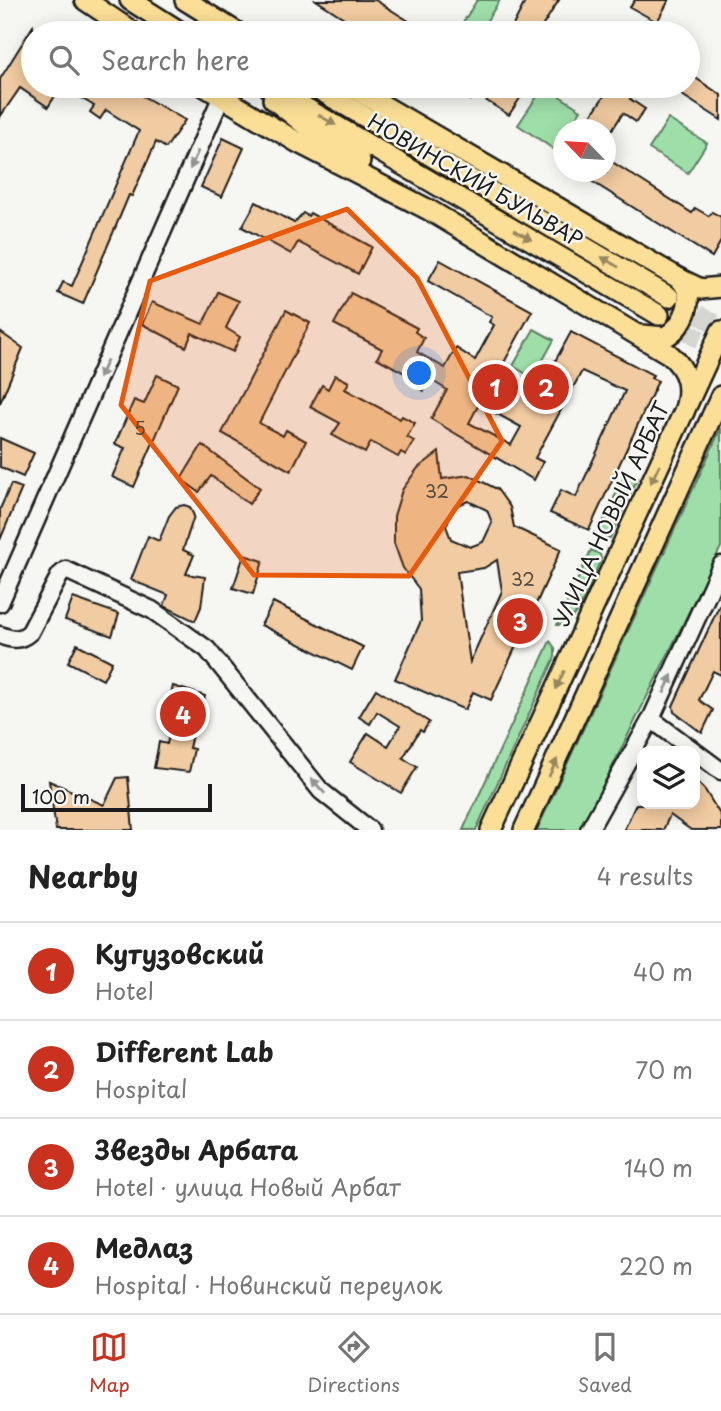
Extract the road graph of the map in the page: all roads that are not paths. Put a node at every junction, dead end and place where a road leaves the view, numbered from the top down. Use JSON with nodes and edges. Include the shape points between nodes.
{"nodes":[{"id":1,"x":86,"y":0,"type":"edge"},
{"id":2,"x":130,"y":0,"type":"edge"},
{"id":3,"x":185,"y":0,"type":"edge"},
{"id":4,"x":117,"y":21,"type":"edge"},
{"id":5,"x":163,"y":21,"type":"edge"},
{"id":6,"x":219,"y":21,"type":"edge"},
{"id":7,"x":221,"y":98,"type":"joint"},
{"id":8,"x":273,"y":98,"type":"edge"},
{"id":9,"x":288,"y":98,"type":"edge"},
{"id":10,"x":333,"y":98,"type":"edge"},
{"id":11,"x":371,"y":98,"type":"edge"},
{"id":12,"x":420,"y":205,"type":"junction"},
{"id":13,"x":680,"y":279,"type":"junction"},
{"id":14,"x":721,"y":287,"type":"edge"},
{"id":15,"x":669,"y":297,"type":"tunnel mouth"},
{"id":16,"x":659,"y":315,"type":"tunnel mouth"},
{"id":17,"x":721,"y":331,"type":"edge"},
{"id":18,"x":638,"y":334,"type":"junction"},
{"id":19,"x":721,"y":396,"type":"edge"},
{"id":20,"x":684,"y":412,"type":"junction"},
{"id":21,"x":721,"y":415,"type":"edge"},
{"id":22,"x":701,"y":443,"type":"junction"},
{"id":23,"x":721,"y":565,"type":"edge"},
{"id":24,"x":0,"y":603,"type":"edge"},
{"id":25,"x":0,"y":635,"type":"edge"},
{"id":26,"x":652,"y":719,"type":"junction"},
{"id":27,"x":721,"y":771,"type":"edge"},
{"id":28,"x":370,"y":830,"type":"edge"},
{"id":29,"x":491,"y":830,"type":"edge"},
{"id":30,"x":524,"y":830,"type":"edge"},
{"id":31,"x":589,"y":830,"type":"edge"}],
"edges":[{"from":1,"to":4,"type":"main road"},
{"from":2,"to":5,"type":"main road"},
{"from":3,"to":6,"type":"main road"},
{"from":7,"to":12,"type":"main road"},
{"from":7,"to":24,"type":"street","one_way":true},
{"from":8,"to":12,"type":"main road"},
{"from":9,"to":16,"type":"main road","name":"НОВИНСКИЙ БУЛЬВАР","one_way":true},
{"from":15,"to":10,"type":"main road","name":"НОВИНСКИЙ БУЛЬВАР","one_way":true},
{"from":11,"to":13,"type":"main road"},
{"from":12,"to":18,"type":"main road"},
{"from":13,"to":14,"type":"main road","via":[[701,289]]},
{"from":13,"to":18,"type":"main road","via":[[689,298],[673,332],[661,338]]},
{"from":17,"to":20,"type":"main road","name":"УЛИЦА НОВЫЙ АРБАТ"},
{"from":18,"to":20,"type":"main road","via":[[669,354],[683,370],[689,393]]},
{"from":19,"to":22,"type":"main road"},
{"from":20,"to":29,"type":"main road","name":"УЛИЦА НОВЫЙ АРБАТ","one_way":true},
{"from":21,"to":22,"type":"main road"},
{"from":30,"to":22,"type":"main road","one_way":true},
{"from":26,"to":23,"type":"street","one_way":true},
{"from":28,"to":25,"type":"street","one_way":true,"via":[[321,791],[207,649],[152,610],[70,570],[60,575],[30,632],[14,639]]},
{"from":26,"to":27,"type":"street"},
{"from":26,"to":31,"type":"street"}]}
